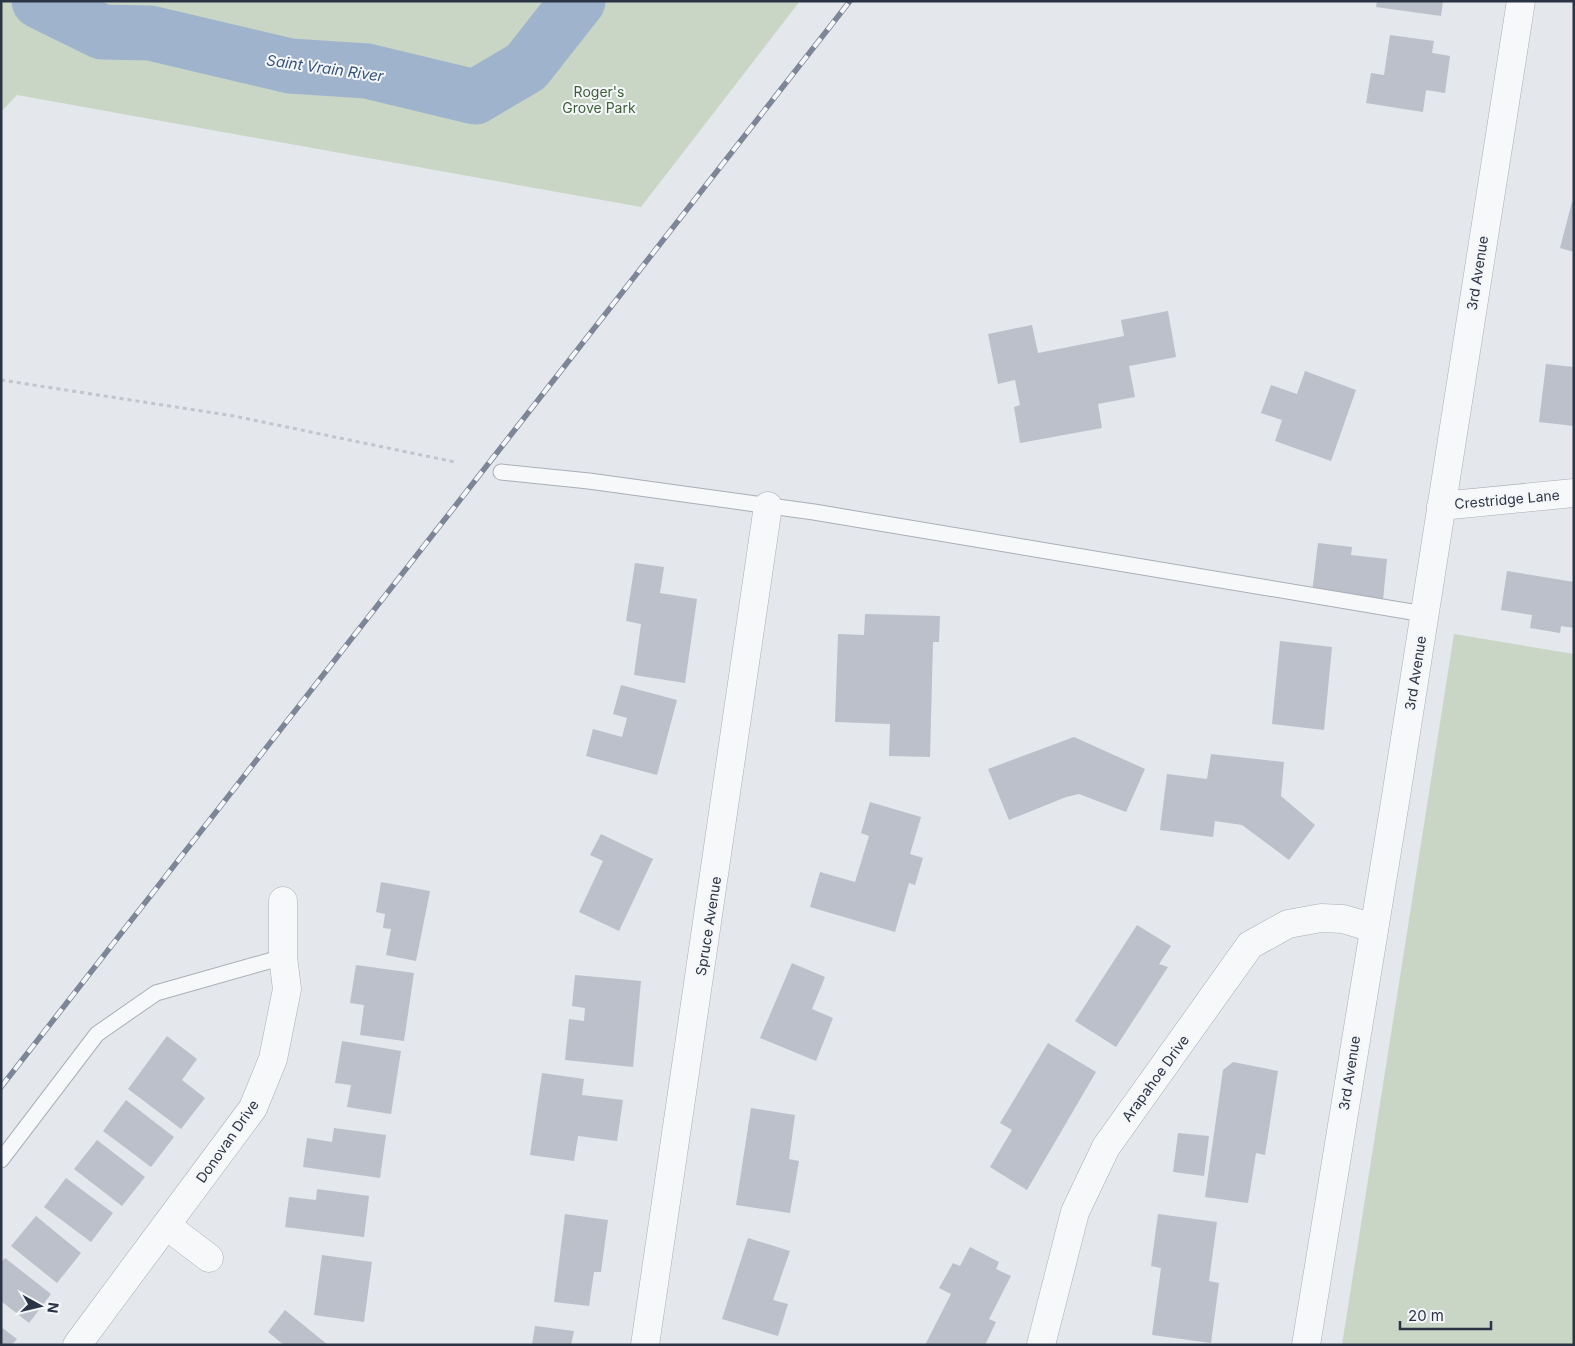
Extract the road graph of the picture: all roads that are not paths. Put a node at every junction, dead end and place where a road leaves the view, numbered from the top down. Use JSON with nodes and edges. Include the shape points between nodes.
{"nodes":[{"id":1,"x":1521,"y":1,"type":"edge"},
{"id":2,"x":501,"y":472,"type":"dead end"},
{"id":3,"x":1574,"y":493,"type":"edge"},
{"id":4,"x":768,"y":506,"type":"junction"},
{"id":5,"x":1441,"y":506,"type":"junction"},
{"id":6,"x":1424,"y":614,"type":"junction"},
{"id":7,"x":283,"y":901,"type":"dead end"},
{"id":8,"x":1374,"y":928,"type":"junction"},
{"id":9,"x":283,"y":957,"type":"junction"},
{"id":10,"x":1,"y":1160,"type":"edge"},
{"id":11,"x":167,"y":1226,"type":"junction"},
{"id":12,"x":209,"y":1258,"type":"dead end"},
{"id":13,"x":77,"y":1345,"type":"edge"},
{"id":14,"x":645,"y":1345,"type":"edge"},
{"id":15,"x":1041,"y":1345,"type":"edge"},
{"id":16,"x":1306,"y":1345,"type":"edge"}],
"edges":[{"from":1,"to":5,"type":"street","name":"3rd Avenue"},
{"from":2,"to":4,"type":"lane"},
{"from":3,"to":5,"type":"street","name":"Crestridge Lane"},
{"from":4,"to":6,"type":"lane"},
{"from":4,"to":14,"type":"street","name":"Spruce Avenue"},
{"from":5,"to":6,"type":"street","name":"3rd Avenue"},
{"from":6,"to":8,"type":"street","name":"3rd Avenue"},
{"from":7,"to":9,"type":"street","name":"Donovan Drive"},
{"from":8,"to":15,"type":"street","name":"Arapahoe Drive","via":[[1342,919],[1321,918],[1288,924],[1250,945],[1106,1147],[1075,1212]]},
{"from":8,"to":16,"type":"street","name":"3rd Avenue"},
{"from":9,"to":10,"type":"lane","via":[[156,993],[97,1034]]},
{"from":9,"to":11,"type":"street","name":"Donovan Drive","via":[[287,989],[274,1059],[253,1108]]},
{"from":11,"to":12,"type":"street"},
{"from":11,"to":13,"type":"street","name":"Donovan Drive"}]}
